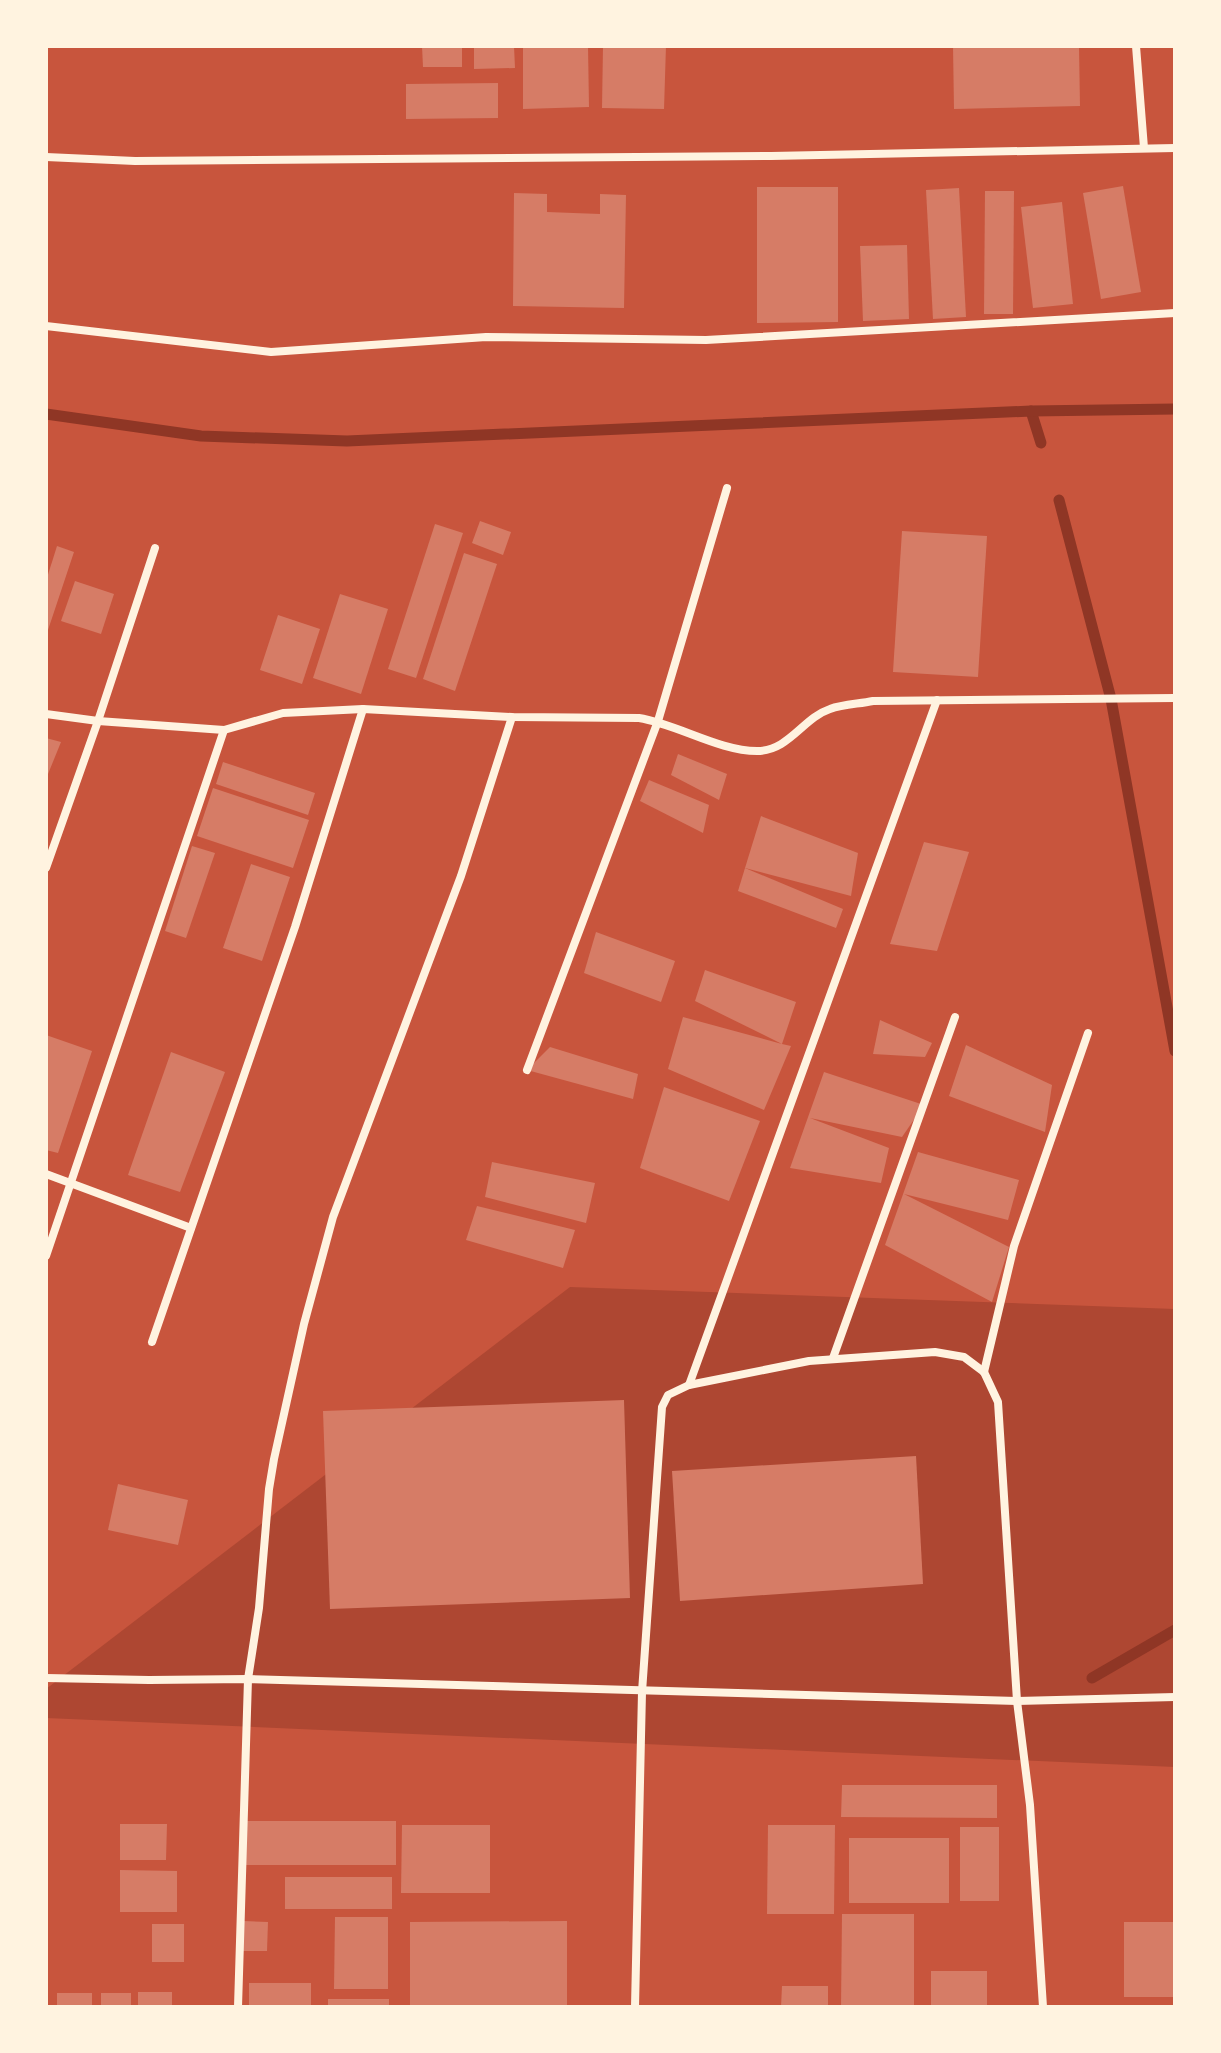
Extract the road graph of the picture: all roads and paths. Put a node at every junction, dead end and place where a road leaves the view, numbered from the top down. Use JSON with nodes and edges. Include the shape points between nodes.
{"nodes":[{"id":1,"x":1136,"y":46,"type":"edge"},
{"id":2,"x":1144,"y":148,"type":"junction"},
{"id":3,"x":1175,"y":148,"type":"edge"},
{"id":4,"x":46,"y":157,"type":"edge"},
{"id":5,"x":1175,"y":313,"type":"edge"},
{"id":6,"x":46,"y":326,"type":"edge"},
{"id":7,"x":727,"y":488,"type":"dead end"},
{"id":8,"x":155,"y":548,"type":"dead end"},
{"id":9,"x":1175,"y":698,"type":"edge"},
{"id":10,"x":937,"y":700,"type":"junction"},
{"id":11,"x":363,"y":709,"type":"junction"},
{"id":12,"x":46,"y":714,"type":"edge"},
{"id":13,"x":512,"y":717,"type":"junction"},
{"id":14,"x":98,"y":721,"type":"junction"},
{"id":15,"x":658,"y":721,"type":"junction"},
{"id":16,"x":224,"y":730,"type":"junction"},
{"id":17,"x":46,"y":868,"type":"edge"},
{"id":18,"x":955,"y":1017,"type":"dead end"},
{"id":19,"x":1088,"y":1033,"type":"dead end"},
{"id":20,"x":527,"y":1070,"type":"dead end"},
{"id":21,"x":46,"y":1174,"type":"edge"},
{"id":22,"x":71,"y":1184,"type":"junction"},
{"id":23,"x":191,"y":1228,"type":"junction"},
{"id":24,"x":46,"y":1256,"type":"edge"},
{"id":25,"x":152,"y":1342,"type":"dead end"},
{"id":26,"x":833,"y":1358,"type":"junction"},
{"id":27,"x":984,"y":1372,"type":"junction"},
{"id":28,"x":689,"y":1385,"type":"junction"},
{"id":29,"x":46,"y":1678,"type":"edge"},
{"id":30,"x":248,"y":1679,"type":"junction"},
{"id":31,"x":642,"y":1692,"type":"junction"},
{"id":32,"x":1175,"y":1697,"type":"edge"},
{"id":33,"x":1017,"y":1701,"type":"junction"},
{"id":34,"x":238,"y":2007,"type":"edge"},
{"id":35,"x":635,"y":2007,"type":"edge"},
{"id":36,"x":1043,"y":2007,"type":"edge"}],
"edges":[{"from":1,"to":2,"type":"street"},
{"from":2,"to":3,"type":"street"},
{"from":2,"to":4,"type":"street","via":[[786,156],[151,161]]},
{"from":5,"to":6,"type":"street","via":[[706,340],[486,337],[271,352]]},
{"from":7,"to":15,"type":"street"},
{"from":8,"to":14,"type":"street"},
{"from":9,"to":10,"type":"street"},
{"from":10,"to":15,"type":"street","via":[[873,701],[829,709],[791,740],[759,751],[730,747]]},
{"from":10,"to":28,"type":"street"},
{"from":11,"to":13,"type":"street"},
{"from":11,"to":16,"type":"street","via":[[283,713]]},
{"from":11,"to":23,"type":"street","via":[[295,927]]},
{"from":12,"to":14,"type":"street"},
{"from":13,"to":15,"type":"street"},
{"from":13,"to":30,"type":"street","via":[[461,876],[333,1217],[272,1474]]},
{"from":14,"to":16,"type":"street"},
{"from":14,"to":17,"type":"street"},
{"from":15,"to":20,"type":"street"},
{"from":16,"to":22,"type":"street"},
{"from":18,"to":26,"type":"street"},
{"from":19,"to":27,"type":"street","via":[[1014,1246]]},
{"from":21,"to":22,"type":"street"},
{"from":22,"to":23,"type":"street"},
{"from":22,"to":24,"type":"street"},
{"from":23,"to":25,"type":"street"},
{"from":26,"to":27,"type":"street","via":[[935,1352],[964,1357]]},
{"from":26,"to":28,"type":"street"},
{"from":27,"to":33,"type":"street","via":[[1001,1422]]},
{"from":28,"to":31,"type":"street","via":[[668,1395],[662,1407]]},
{"from":29,"to":30,"type":"street"},
{"from":30,"to":31,"type":"street"},
{"from":30,"to":34,"type":"street"},
{"from":31,"to":33,"type":"street"},
{"from":31,"to":35,"type":"street"},
{"from":32,"to":33,"type":"street"},
{"from":33,"to":36,"type":"street","via":[[1030,1805]]}]}
